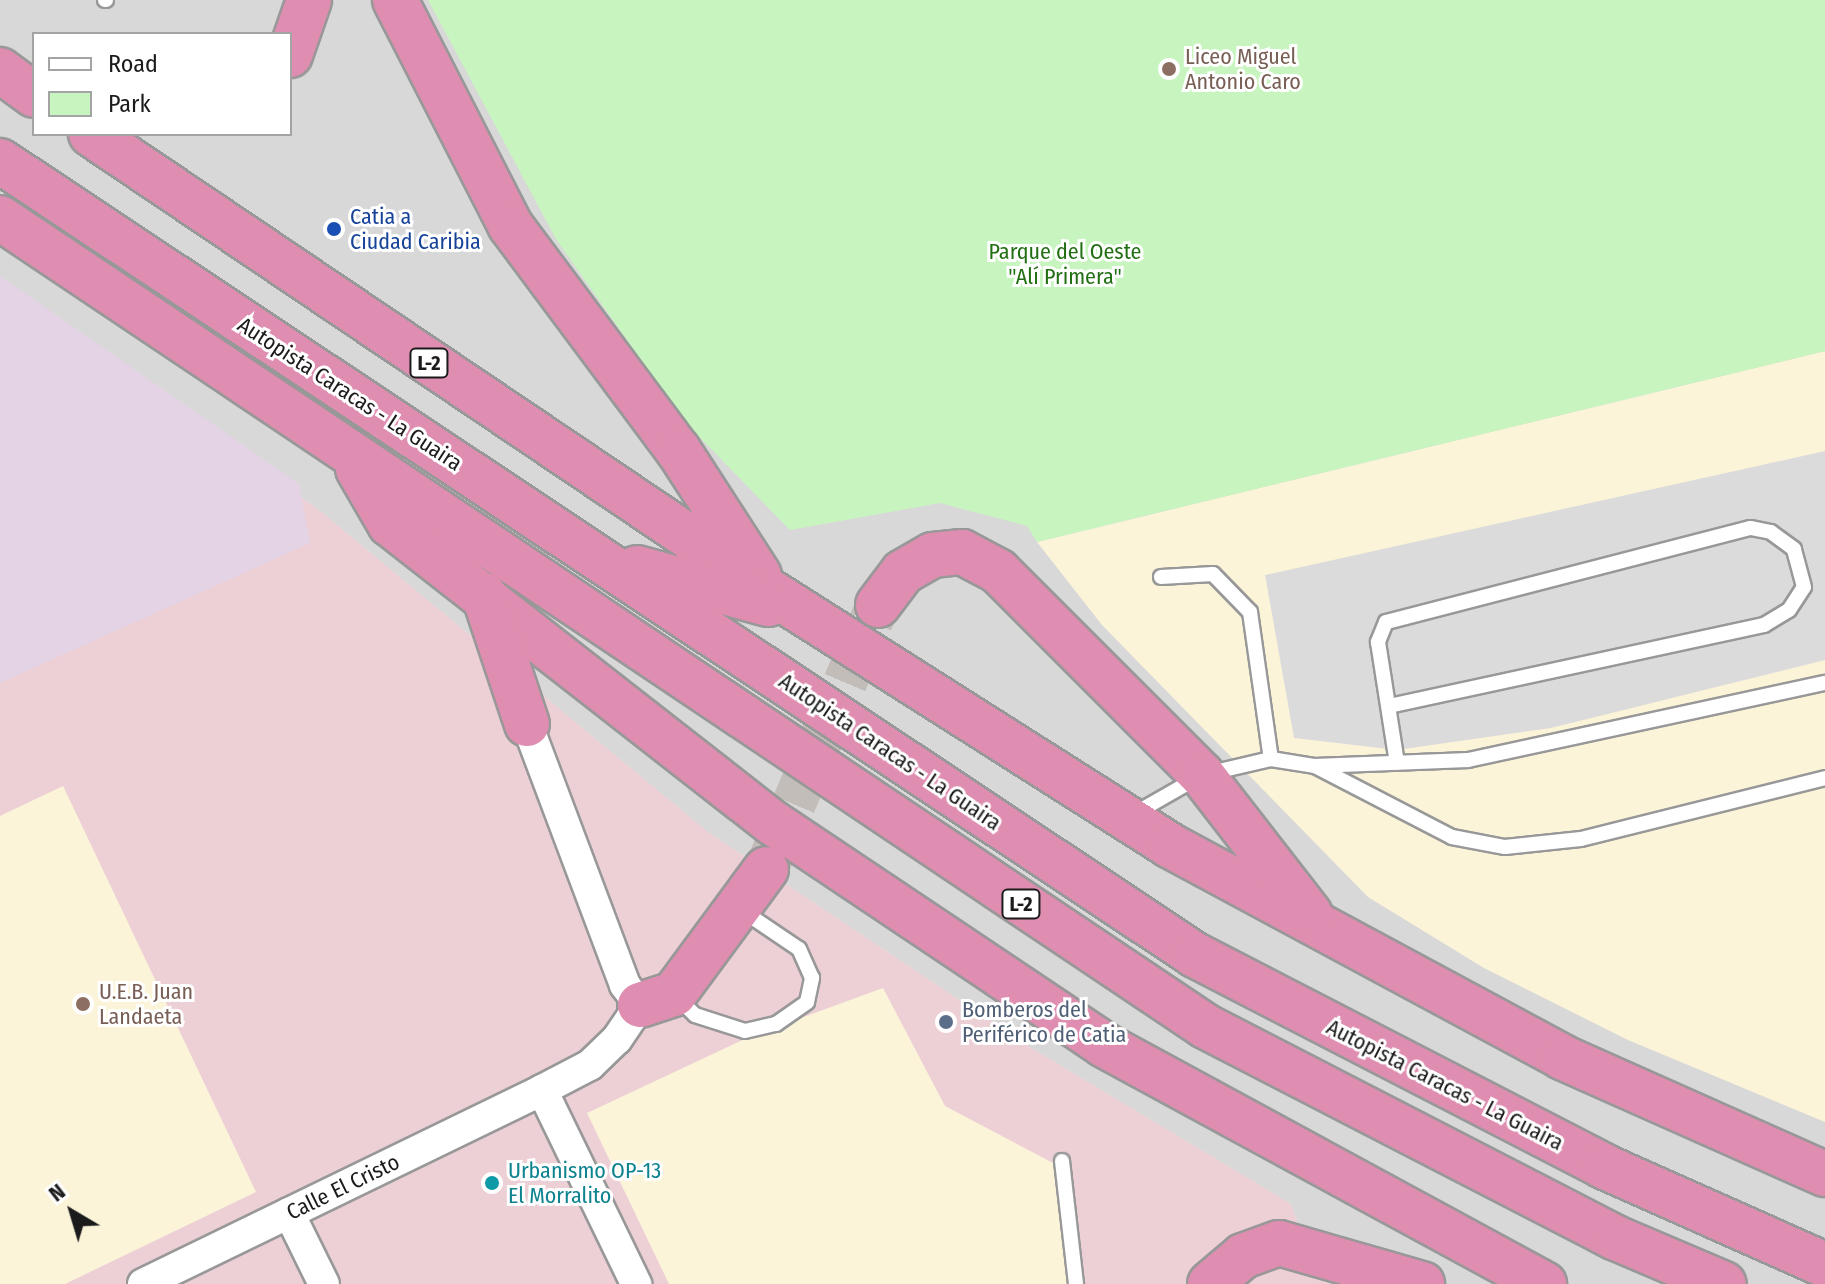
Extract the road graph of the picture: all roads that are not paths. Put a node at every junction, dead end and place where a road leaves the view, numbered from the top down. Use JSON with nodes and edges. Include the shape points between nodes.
{"nodes":[{"id":1,"x":309,"y":0,"type":"edge"},
{"id":2,"x":395,"y":0,"type":"edge"},
{"id":3,"x":292,"y":49,"type":"edge"},
{"id":4,"x":0,"y":58,"type":"edge"},
{"id":5,"x":0,"y":70,"type":"edge"},
{"id":6,"x":32,"y":73,"type":"edge"},
{"id":7,"x":32,"y":94,"type":"edge"},
{"id":8,"x":94,"y":136,"type":"edge"},
{"id":9,"x":0,"y":161,"type":"edge"},
{"id":10,"x":0,"y":218,"type":"edge"},
{"id":11,"x":354,"y":461,"type":"junction"},
{"id":12,"x":596,"y":556,"type":"junction"},
{"id":13,"x":1161,"y":577,"type":"dead end"},
{"id":14,"x":769,"y":591,"type":"junction"},
{"id":15,"x":484,"y":595,"type":"junction"},
{"id":16,"x":878,"y":605,"type":"tunnel mouth"},
{"id":17,"x":807,"y":615,"type":"junction"},
{"id":18,"x":585,"y":682,"type":"junction"},
{"id":19,"x":1825,"y":683,"type":"edge"},
{"id":20,"x":1389,"y":706,"type":"junction"},
{"id":21,"x":527,"y":724,"type":"junction"},
{"id":22,"x":1271,"y":759,"type":"junction"},
{"id":23,"x":1397,"y":763,"type":"junction"},
{"id":24,"x":1315,"y":766,"type":"junction"},
{"id":25,"x":1202,"y":775,"type":"junction"},
{"id":26,"x":1825,"y":778,"type":"edge"},
{"id":27,"x":1126,"y":818,"type":"junction"},
{"id":28,"x":766,"y":869,"type":"tunnel mouth"},
{"id":29,"x":740,"y":909,"type":"junction"},
{"id":30,"x":1322,"y":929,"type":"junction"},
{"id":31,"x":657,"y":999,"type":"junction"},
{"id":32,"x":542,"y":1090,"type":"junction"},
{"id":33,"x":1062,"y":1161,"type":"dead end"},
{"id":34,"x":1825,"y":1174,"type":"edge"},
{"id":35,"x":289,"y":1213,"type":"junction"},
{"id":36,"x":1825,"y":1265,"type":"edge"},
{"id":37,"x":143,"y":1284,"type":"edge"},
{"id":38,"x":324,"y":1284,"type":"edge"},
{"id":39,"x":636,"y":1284,"type":"edge"},
{"id":40,"x":1076,"y":1284,"type":"edge"},
{"id":41,"x":1210,"y":1284,"type":"edge"},
{"id":42,"x":1422,"y":1284,"type":"edge"},
{"id":43,"x":1544,"y":1284,"type":"edge"},
{"id":44,"x":1724,"y":1284,"type":"edge"}],
"edges":[{"from":1,"to":3,"type":"highway"},
{"from":2,"to":14,"type":"highway","via":[[510,225],[678,450]]},
{"from":4,"to":6,"type":"highway"},
{"from":5,"to":7,"type":"highway"},
{"from":8,"to":14,"type":"highway","number":"L-2"},
{"from":9,"to":12,"type":"highway","name":"Autopista Caracas - La Guaira","number":"L-2"},
{"from":10,"to":11,"type":"highway","number":"L-2"},
{"from":11,"to":15,"type":"highway","number":"L-2","via":[[390,524]]},
{"from":11,"to":44,"type":"highway","number":"L-2","via":[[1205,1026],[1616,1238]]},
{"from":12,"to":17,"type":"highway","number":"L-2"},
{"from":12,"to":36,"type":"highway","name":"Autopista Caracas - La Guaira","number":"L-2","via":[[1195,955],[1603,1166]]},
{"from":13,"to":22,"type":"lane","via":[[1213,574],[1250,612]]},
{"from":14,"to":17,"type":"highway","number":"L-2"},
{"from":15,"to":18,"type":"highway","number":"L-2"},
{"from":15,"to":21,"type":"highway"},
{"from":16,"to":25,"type":"highway","via":[[903,572],[933,555],[962,552],[998,571]]},
{"from":17,"to":27,"type":"highway","number":"L-2"},
{"from":18,"to":21,"type":"highway","via":[[561,687]]},
{"from":18,"to":43,"type":"highway","number":"L-2","via":[[773,823],[1104,1045]]},
{"from":19,"to":23,"type":"lane","via":[[1468,760]]},
{"from":20,"to":20,"type":"lane","via":[[1378,642],[1386,622],[1407,610],[1750,528],[1771,532],[1794,549],[1804,587],[1789,610],[1764,625]]},
{"from":20,"to":23,"type":"lane"},
{"from":21,"to":31,"type":"street","via":[[625,985]]},
{"from":22,"to":24,"type":"lane"},
{"from":22,"to":25,"type":"lane"},
{"from":23,"to":24,"type":"lane"},
{"from":24,"to":26,"type":"lane","via":[[1452,837],[1505,847],[1581,839]]},
{"from":25,"to":27,"type":"lane"},
{"from":25,"to":30,"type":"highway"},
{"from":27,"to":30,"type":"highway","number":"L-2"},
{"from":28,"to":29,"type":"highway"},
{"from":29,"to":31,"type":"highway"},
{"from":29,"to":31,"type":"lane","via":[[799,949],[812,978],[807,1002],[776,1024],[745,1031]]},
{"from":30,"to":34,"type":"highway","number":"L-2","via":[[1562,1057]]},
{"from":31,"to":32,"type":"street","name":"Calle El Cristo","via":[[590,1065]]},
{"from":32,"to":35,"type":"street","name":"Calle El Cristo"},
{"from":32,"to":39,"type":"street"},
{"from":33,"to":40,"type":"lane"},
{"from":35,"to":37,"type":"street","name":"Calle El Cristo"},
{"from":35,"to":38,"type":"street"},
{"from":41,"to":42,"type":"highway","via":[[1243,1256],[1279,1243]]}]}
